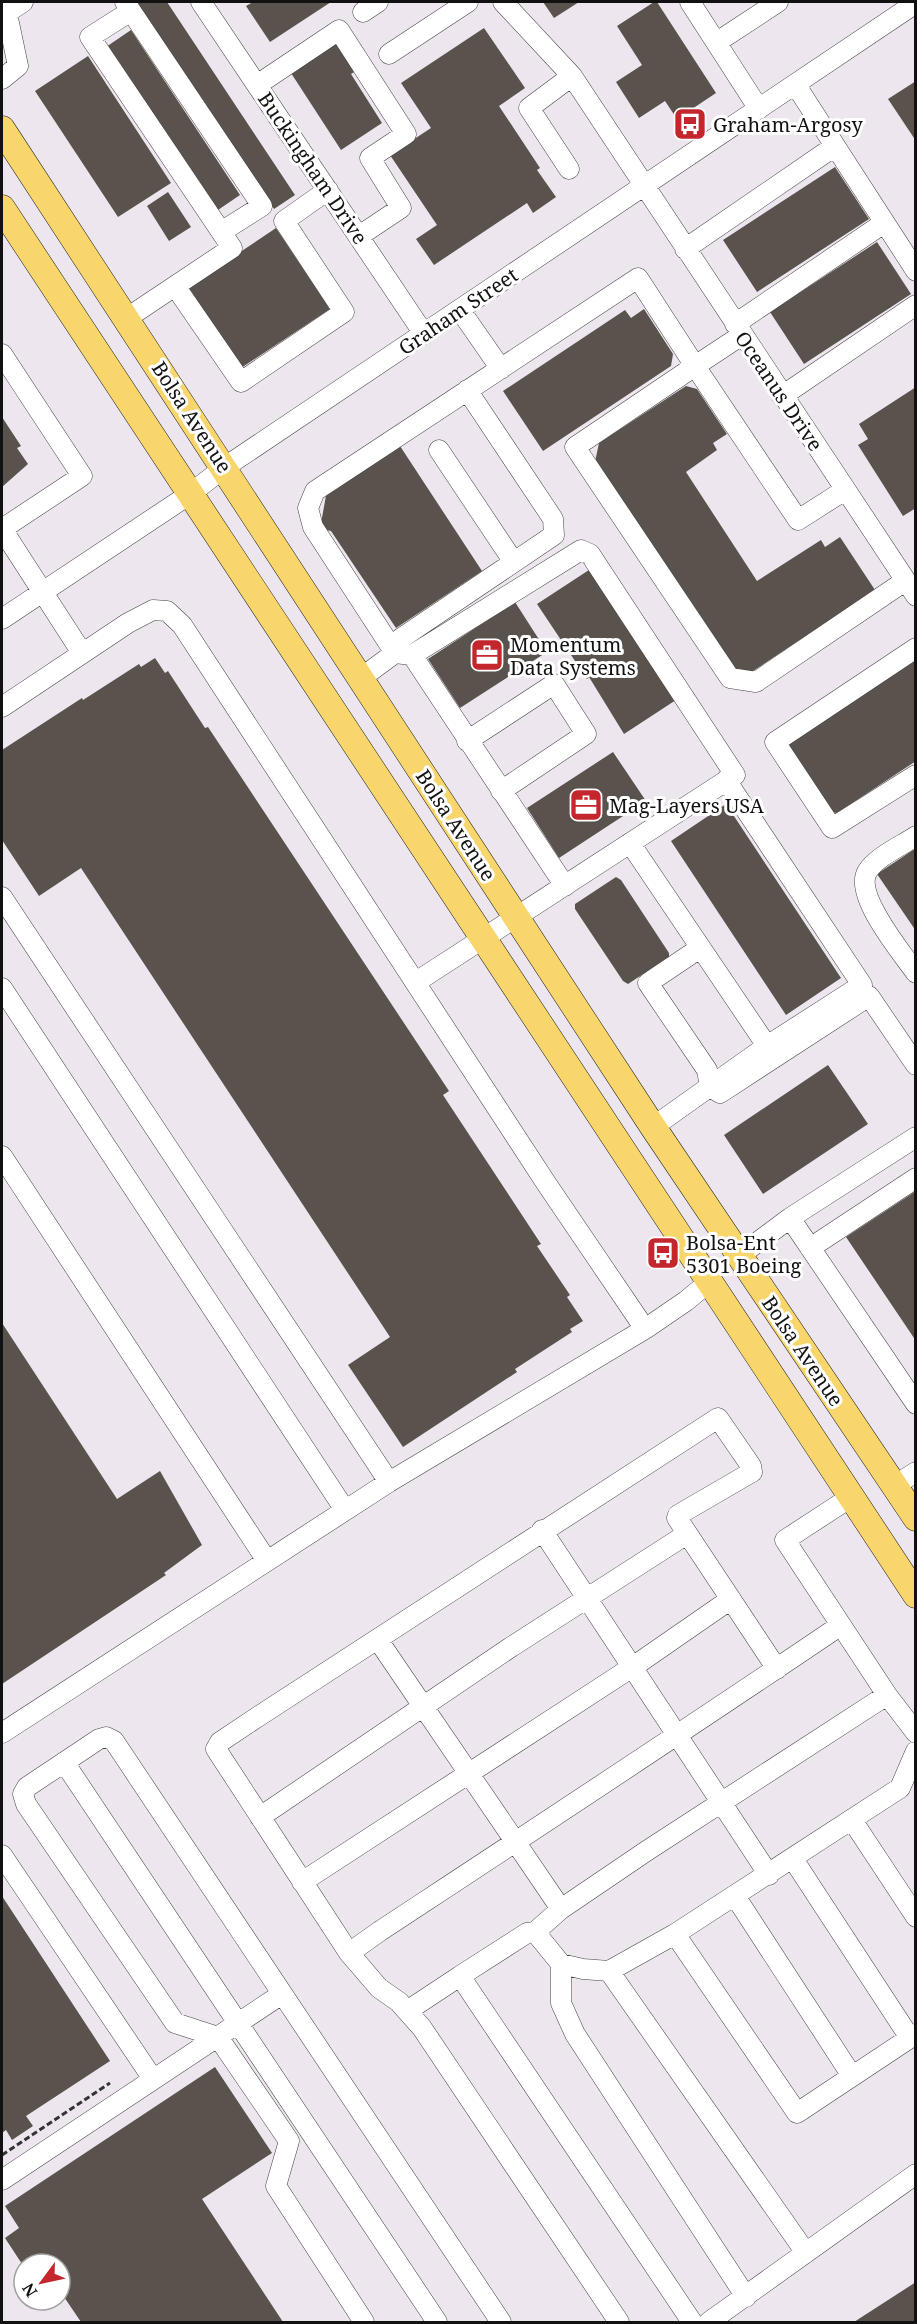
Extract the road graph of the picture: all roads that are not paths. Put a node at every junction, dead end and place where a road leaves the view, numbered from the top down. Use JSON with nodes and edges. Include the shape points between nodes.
{"nodes":[{"id":1,"x":23,"y":2,"type":"edge"},
{"id":2,"x":201,"y":2,"type":"edge"},
{"id":3,"x":468,"y":2,"type":"edge"},
{"id":4,"x":503,"y":2,"type":"edge"},
{"id":5,"x":690,"y":2,"type":"edge"},
{"id":6,"x":778,"y":2,"type":"edge"},
{"id":7,"x":915,"y":3,"type":"edge"},
{"id":8,"x":128,"y":6,"type":"edge"},
{"id":9,"x":2,"y":14,"type":"edge"},
{"id":10,"x":717,"y":42,"type":"junction"},
{"id":11,"x":389,"y":54,"type":"dead end"},
{"id":12,"x":572,"y":76,"type":"junction"},
{"id":13,"x":2,"y":79,"type":"edge"},
{"id":14,"x":795,"y":84,"type":"junction"},
{"id":15,"x":257,"y":85,"type":"junction"},
{"id":16,"x":759,"y":109,"type":"junction"},
{"id":17,"x":2,"y":129,"type":"edge"},
{"id":18,"x":836,"y":146,"type":"junction"},
{"id":19,"x":569,"y":169,"type":"dead end"},
{"id":20,"x":643,"y":186,"type":"junction"},
{"id":21,"x":328,"y":190,"type":"junction"},
{"id":22,"x":2,"y":208,"type":"edge"},
{"id":23,"x":884,"y":223,"type":"junction"},
{"id":24,"x":221,"y":232,"type":"junction"},
{"id":25,"x":359,"y":236,"type":"junction"},
{"id":26,"x":685,"y":249,"type":"junction"},
{"id":27,"x":915,"y":271,"type":"edge"},
{"id":28,"x":175,"y":286,"type":"junction"},
{"id":29,"x":915,"y":305,"type":"edge"},
{"id":30,"x":460,"y":310,"type":"junction"},
{"id":31,"x":126,"y":318,"type":"junction"},
{"id":32,"x":739,"y":329,"type":"junction"},
{"id":33,"x":424,"y":334,"type":"junction"},
{"id":34,"x":2,"y":354,"type":"edge"},
{"id":35,"x":696,"y":366,"type":"junction"},
{"id":36,"x":501,"y":369,"type":"junction"},
{"id":37,"x":466,"y":390,"type":"junction"},
{"id":38,"x":782,"y":396,"type":"junction"},
{"id":39,"x":439,"y":450,"type":"dead end"},
{"id":40,"x":225,"y":467,"type":"junction"},
{"id":41,"x":845,"y":490,"type":"junction"},
{"id":42,"x":190,"y":494,"type":"junction"},
{"id":43,"x":2,"y":529,"type":"edge"},
{"id":44,"x":513,"y":561,"type":"junction"},
{"id":45,"x":910,"y":588,"type":"edge"},
{"id":46,"x":43,"y":591,"type":"junction"},
{"id":47,"x":2,"y":619,"type":"edge"},
{"id":48,"x":915,"y":648,"type":"edge"},
{"id":49,"x":82,"y":653,"type":"junction"},
{"id":50,"x":403,"y":654,"type":"junction"},
{"id":51,"x":361,"y":678,"type":"junction"},
{"id":52,"x":2,"y":707,"type":"edge"},
{"id":53,"x":467,"y":741,"type":"junction"},
{"id":54,"x":915,"y":775,"type":"edge"},
{"id":55,"x":726,"y":780,"type":"junction"},
{"id":56,"x":501,"y":791,"type":"junction"},
{"id":57,"x":915,"y":836,"type":"edge"},
{"id":58,"x":630,"y":843,"type":"junction"},
{"id":59,"x":564,"y":886,"type":"junction"},
{"id":60,"x":2,"y":897,"type":"edge"},
{"id":61,"x":517,"y":918,"type":"junction"},
{"id":62,"x":484,"y":940,"type":"junction"},
{"id":63,"x":700,"y":948,"type":"junction"},
{"id":64,"x":915,"y":973,"type":"edge"},
{"id":65,"x":416,"y":982,"type":"junction"},
{"id":66,"x":2,"y":988,"type":"edge"},
{"id":67,"x":767,"y":1046,"type":"junction"},
{"id":68,"x":915,"y":1065,"type":"edge"},
{"id":69,"x":710,"y":1087,"type":"junction"},
{"id":70,"x":653,"y":1127,"type":"junction"},
{"id":71,"x":915,"y":1137,"type":"edge"},
{"id":72,"x":2,"y":1156,"type":"edge"},
{"id":73,"x":915,"y":1178,"type":"edge"},
{"id":74,"x":790,"y":1218,"type":"junction"},
{"id":75,"x":810,"y":1248,"type":"junction"},
{"id":76,"x":739,"y":1256,"type":"junction"},
{"id":77,"x":710,"y":1281,"type":"junction"},
{"id":78,"x":645,"y":1329,"type":"junction"},
{"id":79,"x":915,"y":1404,"type":"edge"},
{"id":80,"x":915,"y":1472,"type":"edge"},
{"id":81,"x":389,"y":1482,"type":"junction"},
{"id":82,"x":894,"y":1486,"type":"junction"},
{"id":83,"x":851,"y":1497,"type":"junction"},
{"id":84,"x":345,"y":1510,"type":"junction"},
{"id":85,"x":915,"y":1518,"type":"edge"},
{"id":86,"x":542,"y":1530,"type":"junction"},
{"id":87,"x":687,"y":1534,"type":"junction"},
{"id":88,"x":267,"y":1561,"type":"junction"},
{"id":89,"x":915,"y":1595,"type":"edge"},
{"id":90,"x":587,"y":1598,"type":"junction"},
{"id":91,"x":731,"y":1599,"type":"junction"},
{"id":92,"x":841,"y":1625,"type":"junction"},
{"id":93,"x":378,"y":1640,"type":"junction"},
{"id":94,"x":633,"y":1666,"type":"junction"},
{"id":95,"x":777,"y":1669,"type":"junction"},
{"id":96,"x":887,"y":1695,"type":"junction"},
{"id":97,"x":424,"y":1707,"type":"junction"},
{"id":98,"x":2,"y":1733,"type":"edge"},
{"id":99,"x":915,"y":1733,"type":"edge"},
{"id":100,"x":677,"y":1735,"type":"junction"},
{"id":101,"x":915,"y":1751,"type":"edge"},
{"id":102,"x":64,"y":1762,"type":"junction"},
{"id":103,"x":470,"y":1772,"type":"junction"},
{"id":104,"x":904,"y":1779,"type":"junction"},
{"id":105,"x":915,"y":1796,"type":"edge"},
{"id":106,"x":723,"y":1801,"type":"junction"},
{"id":107,"x":260,"y":1818,"type":"junction"},
{"id":108,"x":852,"y":1820,"type":"junction"},
{"id":109,"x":516,"y":1840,"type":"junction"},
{"id":110,"x":2,"y":1855,"type":"edge"},
{"id":111,"x":793,"y":1859,"type":"junction"},
{"id":112,"x":769,"y":1875,"type":"junction"},
{"id":113,"x":302,"y":1882,"type":"junction"},
{"id":114,"x":735,"y":1896,"type":"junction"},
{"id":115,"x":561,"y":1909,"type":"junction"},
{"id":116,"x":915,"y":1917,"type":"edge"},
{"id":117,"x":535,"y":1932,"type":"junction"},
{"id":118,"x":675,"y":1934,"type":"junction"},
{"id":119,"x":349,"y":1953,"type":"junction"},
{"id":120,"x":561,"y":1964,"type":"junction"},
{"id":121,"x":609,"y":1971,"type":"junction"},
{"id":122,"x":460,"y":1976,"type":"junction"},
{"id":123,"x":282,"y":1994,"type":"junction"},
{"id":124,"x":407,"y":2011,"type":"junction"},
{"id":125,"x":238,"y":2023,"type":"junction"},
{"id":126,"x":913,"y":2036,"type":"edge"},
{"id":127,"x":218,"y":2037,"type":"junction"},
{"id":128,"x":852,"y":2076,"type":"junction"},
{"id":129,"x":153,"y":2079,"type":"junction"},
{"id":130,"x":915,"y":2174,"type":"edge"},
{"id":131,"x":2,"y":2180,"type":"edge"},
{"id":132,"x":806,"y":2253,"type":"junction"},
{"id":133,"x":746,"y":2297,"type":"junction"},
{"id":134,"x":364,"y":2322,"type":"edge"},
{"id":135,"x":438,"y":2322,"type":"edge"},
{"id":136,"x":501,"y":2322,"type":"edge"},
{"id":137,"x":619,"y":2322,"type":"edge"},
{"id":138,"x":692,"y":2322,"type":"edge"},
{"id":139,"x":709,"y":2322,"type":"edge"}],
"edges":[{"from":1,"to":9,"type":"street"},
{"from":2,"to":15,"type":"street","name":"Buckingham Drive"},
{"from":3,"to":11,"type":"street"},
{"from":4,"to":12,"type":"street","name":"Oceanus Drive"},
{"from":5,"to":10,"type":"street"},
{"from":6,"to":10,"type":"street"},
{"from":7,"to":14,"type":"street","name":"Graham Street"},
{"from":8,"to":24,"type":"street","via":[[90,37]]},
{"from":8,"to":24,"type":"street","via":[[262,206]]},
{"from":9,"to":13,"type":"street","via":[[9,23],[18,66]]},
{"from":10,"to":16,"type":"street"},
{"from":12,"to":19,"type":"street","via":[[529,108]]},
{"from":12,"to":20,"type":"street","name":"Oceanus Drive"},
{"from":14,"to":16,"type":"street","name":"Graham Street"},
{"from":14,"to":18,"type":"street"},
{"from":15,"to":21,"type":"street","name":"Buckingham Drive"},
{"from":15,"to":25,"type":"street","via":[[339,30],[406,134],[370,158],[401,208]]},
{"from":16,"to":20,"type":"street","name":"Graham Street"},
{"from":17,"to":31,"type":"main road","name":"Bolsa Avenue"},
{"from":18,"to":23,"type":"street"},
{"from":18,"to":26,"type":"street"},
{"from":20,"to":26,"type":"street","name":"Oceanus Drive"},
{"from":20,"to":30,"type":"street","name":"Graham Street"},
{"from":21,"to":25,"type":"street","name":"Buckingham Drive"},
{"from":21,"to":28,"type":"street","via":[[284,221],[344,312],[241,382]]},
{"from":22,"to":42,"type":"main road","name":"Bolsa Avenue"},
{"from":23,"to":27,"type":"street"},
{"from":23,"to":32,"type":"street"},
{"from":24,"to":28,"type":"street","via":[[232,248]]},
{"from":25,"to":33,"type":"street","name":"Buckingham Drive"},
{"from":26,"to":32,"type":"street","name":"Oceanus Drive"},
{"from":28,"to":31,"type":"street"},
{"from":29,"to":38,"type":"street"},
{"from":30,"to":33,"type":"street","name":"Graham Street"},
{"from":30,"to":36,"type":"street"},
{"from":31,"to":40,"type":"main road","name":"Bolsa Avenue"},
{"from":32,"to":35,"type":"street"},
{"from":32,"to":38,"type":"street","name":"Oceanus Drive"},
{"from":33,"to":40,"type":"street","name":"Graham Street"},
{"from":34,"to":43,"type":"street","via":[[82,476]]},
{"from":35,"to":36,"type":"street","via":[[638,278]]},
{"from":35,"to":41,"type":"street","via":[[798,520]]},
{"from":35,"to":45,"type":"street","via":[[575,447],[730,678],[756,682]]},
{"from":36,"to":37,"type":"street"},
{"from":37,"to":44,"type":"street","via":[[553,519],[554,535]]},
{"from":37,"to":50,"type":"street","via":[[315,491],[308,508],[313,527]]},
{"from":38,"to":41,"type":"street","name":"Oceanus Drive"},
{"from":39,"to":44,"type":"street"},
{"from":40,"to":42,"type":"street","name":"Graham Street"},
{"from":40,"to":51,"type":"main road","name":"Bolsa Avenue"},
{"from":41,"to":45,"type":"street","name":"Oceanus Drive"},
{"from":42,"to":46,"type":"street","name":"Graham Street"},
{"from":42,"to":62,"type":"main road","name":"Bolsa Avenue"},
{"from":43,"to":46,"type":"street"},
{"from":44,"to":50,"type":"street","via":[[400,639]]},
{"from":46,"to":47,"type":"street","name":"Graham Street"},
{"from":46,"to":49,"type":"street"},
{"from":48,"to":54,"type":"street","via":[[775,742],[832,828]]},
{"from":49,"to":52,"type":"street"},
{"from":49,"to":65,"type":"street","via":[[153,610],[167,611]]},
{"from":50,"to":51,"type":"street"},
{"from":50,"to":53,"type":"street"},
{"from":50,"to":55,"type":"street","via":[[581,550],[590,554],[735,775]]},
{"from":51,"to":61,"type":"main road","name":"Bolsa Avenue"},
{"from":53,"to":56,"type":"street"},
{"from":53,"to":56,"type":"street","via":[[554,684],[586,734]]},
{"from":55,"to":58,"type":"street"},
{"from":55,"to":67,"type":"street","via":[[862,985]]},
{"from":56,"to":59,"type":"street"},
{"from":57,"to":64,"type":"street","via":[[878,862],[867,873],[864,886],[867,901]]},
{"from":58,"to":59,"type":"street"},
{"from":58,"to":63,"type":"street"},
{"from":59,"to":61,"type":"street"},
{"from":60,"to":81,"type":"street"},
{"from":61,"to":62,"type":"street"},
{"from":61,"to":70,"type":"main road","name":"Bolsa Avenue"},
{"from":62,"to":65,"type":"street"},
{"from":62,"to":77,"type":"main road","name":"Bolsa Avenue"},
{"from":63,"to":67,"type":"street"},
{"from":63,"to":69,"type":"street","via":[[648,983],[707,1070]]},
{"from":65,"to":78,"type":"street"},
{"from":66,"to":84,"type":"street"},
{"from":67,"to":69,"type":"street"},
{"from":68,"to":69,"type":"street","via":[[870,996],[720,1093]]},
{"from":69,"to":70,"type":"street"},
{"from":70,"to":76,"type":"main road","name":"Bolsa Avenue"},
{"from":71,"to":74,"type":"street"},
{"from":72,"to":88,"type":"street"},
{"from":73,"to":75,"type":"street"},
{"from":74,"to":75,"type":"street"},
{"from":74,"to":76,"type":"street"},
{"from":75,"to":79,"type":"street"},
{"from":76,"to":77,"type":"main road"},
{"from":76,"to":82,"type":"main road","name":"Bolsa Avenue"},
{"from":77,"to":78,"type":"street"},
{"from":77,"to":83,"type":"main road","name":"Bolsa Avenue"},
{"from":78,"to":81,"type":"street"},
{"from":80,"to":82,"type":"street"},
{"from":81,"to":84,"type":"street"},
{"from":82,"to":85,"type":"main road","name":"Bolsa Avenue"},
{"from":83,"to":89,"type":"main road","name":"Bolsa Avenue"},
{"from":83,"to":92,"type":"street","via":[[785,1540]]},
{"from":84,"to":88,"type":"street"},
{"from":86,"to":87,"type":"street","via":[[713,1419],[721,1418],[752,1472],[678,1515]]},
{"from":86,"to":90,"type":"street"},
{"from":86,"to":93,"type":"street"},
{"from":87,"to":90,"type":"street"},
{"from":87,"to":91,"type":"street"},
{"from":88,"to":98,"type":"street"},
{"from":90,"to":94,"type":"street"},
{"from":90,"to":97,"type":"street"},
{"from":91,"to":94,"type":"street"},
{"from":91,"to":95,"type":"street"},
{"from":92,"to":95,"type":"street"},
{"from":92,"to":96,"type":"street"},
{"from":93,"to":97,"type":"street"},
{"from":93,"to":107,"type":"street","via":[[216,1746]]},
{"from":94,"to":100,"type":"street"},
{"from":94,"to":103,"type":"street"},
{"from":95,"to":100,"type":"street"},
{"from":96,"to":99,"type":"street"},
{"from":96,"to":106,"type":"street"},
{"from":97,"to":103,"type":"street"},
{"from":97,"to":107,"type":"street"},
{"from":100,"to":106,"type":"street"},
{"from":100,"to":109,"type":"street"},
{"from":101,"to":104,"type":"street"},
{"from":102,"to":123,"type":"street","via":[[99,1739],[114,1741]]},
{"from":102,"to":125,"type":"street"},
{"from":102,"to":127,"type":"street","via":[[27,1787],[23,1794],[26,1804],[175,2023]]},
{"from":103,"to":109,"type":"street"},
{"from":103,"to":113,"type":"street"},
{"from":104,"to":105,"type":"street"},
{"from":104,"to":108,"type":"street","via":[[900,1788]]},
{"from":106,"to":112,"type":"street"},
{"from":106,"to":115,"type":"street"},
{"from":107,"to":113,"type":"street"},
{"from":108,"to":111,"type":"street"},
{"from":108,"to":116,"type":"street"},
{"from":109,"to":115,"type":"street"},
{"from":109,"to":119,"type":"street"},
{"from":110,"to":129,"type":"street"},
{"from":111,"to":112,"type":"street"},
{"from":111,"to":126,"type":"street"},
{"from":112,"to":114,"type":"street"},
{"from":113,"to":119,"type":"street"},
{"from":114,"to":118,"type":"street"},
{"from":114,"to":128,"type":"street"},
{"from":115,"to":117,"type":"street"},
{"from":117,"to":120,"type":"street"},
{"from":117,"to":122,"type":"street","via":[[527,1933]]},
{"from":118,"to":121,"type":"street"},
{"from":118,"to":128,"type":"street","via":[[797,2113]]},
{"from":119,"to":124,"type":"street","via":[[379,1988]]},
{"from":120,"to":121,"type":"street"},
{"from":120,"to":133,"type":"street","via":[[561,2002],[575,2034]]},
{"from":121,"to":132,"type":"street"},
{"from":122,"to":124,"type":"street"},
{"from":122,"to":138,"type":"street"},
{"from":123,"to":125,"type":"street"},
{"from":123,"to":136,"type":"street"},
{"from":124,"to":137,"type":"street"},
{"from":125,"to":127,"type":"street"},
{"from":125,"to":135,"type":"street"},
{"from":126,"to":128,"type":"street"},
{"from":127,"to":129,"type":"street"},
{"from":127,"to":134,"type":"street","via":[[289,2141],[276,2186]]},
{"from":129,"to":131,"type":"street"},
{"from":130,"to":132,"type":"street"},
{"from":132,"to":133,"type":"street"},
{"from":133,"to":139,"type":"street"}]}
